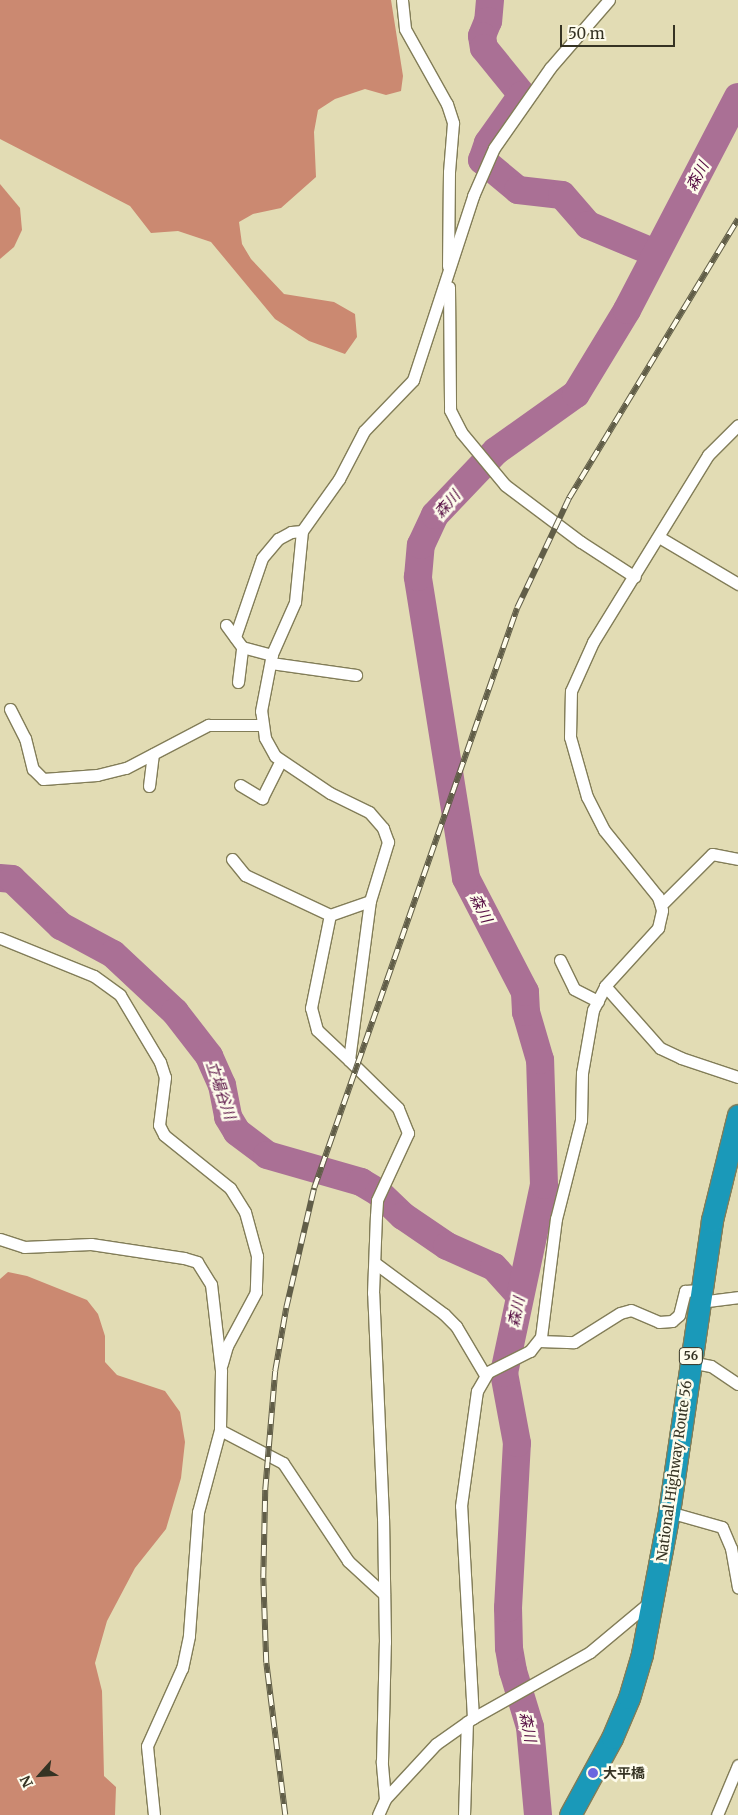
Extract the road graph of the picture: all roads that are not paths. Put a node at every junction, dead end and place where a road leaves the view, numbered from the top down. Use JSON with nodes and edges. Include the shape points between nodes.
{"nodes":[{"id":1,"x":402,"y":0,"type":"edge"},
{"id":2,"x":608,"y":0,"type":"edge"},
{"id":3,"x":448,"y":279,"type":"junction"},
{"id":4,"x":738,"y":425,"type":"edge"},
{"id":5,"x":302,"y":531,"type":"junction"},
{"id":6,"x":659,"y":537,"type":"junction"},
{"id":7,"x":635,"y":577,"type":"junction"},
{"id":8,"x":738,"y":584,"type":"edge"},
{"id":9,"x":226,"y":625,"type":"dead end"},
{"id":10,"x":239,"y":642,"type":"junction"},
{"id":11,"x":272,"y":659,"type":"junction"},
{"id":12,"x":356,"y":674,"type":"dead end"},
{"id":13,"x":238,"y":682,"type":"dead end"},
{"id":14,"x":10,"y":709,"type":"dead end"},
{"id":15,"x":262,"y":725,"type":"junction"},
{"id":16,"x":153,"y":754,"type":"junction"},
{"id":17,"x":281,"y":760,"type":"junction"},
{"id":18,"x":240,"y":785,"type":"dead end"},
{"id":19,"x":148,"y":786,"type":"dead end"},
{"id":20,"x":232,"y":859,"type":"dead end"},
{"id":21,"x":738,"y":860,"type":"edge"},
{"id":22,"x":370,"y":901,"type":"junction"},
{"id":23,"x":660,"y":906,"type":"junction"},
{"id":24,"x":330,"y":915,"type":"junction"},
{"id":25,"x":0,"y":938,"type":"edge"},
{"id":26,"x":560,"y":960,"type":"dead end"},
{"id":27,"x":605,"y":986,"type":"junction"},
{"id":28,"x":598,"y":1001,"type":"junction"},
{"id":29,"x":349,"y":1060,"type":"junction"},
{"id":30,"x":738,"y":1077,"type":"edge"},
{"id":31,"x":738,"y":1115,"type":"edge"},
{"id":32,"x":0,"y":1239,"type":"edge"},
{"id":33,"x":375,"y":1263,"type":"junction"},
{"id":34,"x":700,"y":1296,"type":"junction"},
{"id":35,"x":738,"y":1297,"type":"edge"},
{"id":36,"x":539,"y":1341,"type":"junction"},
{"id":37,"x":690,"y":1362,"type":"junction"},
{"id":38,"x":220,"y":1371,"type":"junction"},
{"id":39,"x":485,"y":1375,"type":"junction"},
{"id":40,"x":738,"y":1384,"type":"edge"},
{"id":41,"x":220,"y":1430,"type":"junction"},
{"id":42,"x":669,"y":1512,"type":"junction"},
{"id":43,"x":738,"y":1588,"type":"edge"},
{"id":44,"x":384,"y":1594,"type":"junction"},
{"id":45,"x":655,"y":1598,"type":"junction"},
{"id":46,"x":470,"y":1720,"type":"junction"},
{"id":47,"x":738,"y":1765,"type":"edge"},
{"id":48,"x":385,"y":1798,"type":"junction"},
{"id":49,"x":154,"y":1815,"type":"edge"},
{"id":50,"x":378,"y":1815,"type":"edge"},
{"id":51,"x":464,"y":1815,"type":"edge"},
{"id":52,"x":570,"y":1815,"type":"edge"},
{"id":53,"x":717,"y":1815,"type":"edge"}],
"edges":[{"from":1,"to":3,"type":"street","via":[[405,29],[447,104],[453,123],[448,172]]},
{"from":2,"to":3,"type":"street","via":[[550,68],[494,148],[473,196]]},
{"from":3,"to":5,"type":"street","via":[[413,380],[364,431],[339,479]]},
{"from":3,"to":7,"type":"street","via":[[450,410],[469,441],[516,494]]},
{"from":4,"to":6,"type":"street","via":[[708,455]]},
{"from":5,"to":10,"type":"street","via":[[291,532],[268,548]]},
{"from":5,"to":11,"type":"street","via":[[295,602]]},
{"from":6,"to":7,"type":"street"},
{"from":6,"to":8,"type":"street"},
{"from":7,"to":23,"type":"street","via":[[593,642],[570,691],[570,737],[587,797],[596,815],[658,897]]},
{"from":9,"to":10,"type":"street"},
{"from":10,"to":11,"type":"street"},
{"from":10,"to":13,"type":"street"},
{"from":11,"to":12,"type":"street"},
{"from":11,"to":15,"type":"street","via":[[261,711]]},
{"from":14,"to":16,"type":"street","via":[[25,738],[33,769],[43,779],[112,773]]},
{"from":15,"to":16,"type":"street","via":[[208,725]]},
{"from":15,"to":17,"type":"street","via":[[270,749]]},
{"from":16,"to":19,"type":"street"},
{"from":17,"to":18,"type":"street","via":[[262,798]]},
{"from":17,"to":22,"type":"street","via":[[330,793],[369,812],[383,828],[388,842]]},
{"from":20,"to":24,"type":"street","via":[[245,875]]},
{"from":21,"to":23,"type":"street","via":[[712,854]]},
{"from":22,"to":24,"type":"street"},
{"from":22,"to":29,"type":"street"},
{"from":23,"to":27,"type":"street","via":[[658,928]]},
{"from":24,"to":29,"type":"street","via":[[311,1008],[312,1020],[317,1030]]},
{"from":25,"to":38,"type":"street","via":[[94,976],[120,996],[166,1077],[159,1125],[164,1135],[230,1188],[245,1212],[256,1256],[256,1292],[227,1346]]},
{"from":26,"to":28,"type":"street","via":[[574,989]]},
{"from":27,"to":28,"type":"street"},
{"from":27,"to":30,"type":"street","via":[[660,1048]]},
{"from":28,"to":36,"type":"street","via":[[588,1028],[582,1073],[581,1120],[556,1219]]},
{"from":29,"to":33,"type":"street","via":[[398,1108],[408,1133],[377,1200]]},
{"from":31,"to":34,"type":"highway","name":"National Highway Route 56","number":"56","via":[[712,1220]]},
{"from":32,"to":38,"type":"street","via":[[24,1247],[92,1244],[128,1248],[197,1262],[206,1271],[211,1284]]},
{"from":33,"to":39,"type":"street","via":[[456,1326]]},
{"from":33,"to":44,"type":"street","via":[[374,1332]]},
{"from":34,"to":35,"type":"street"},
{"from":34,"to":36,"type":"street","via":[[685,1291],[679,1315],[672,1321],[658,1322],[631,1310],[620,1313],[574,1342]]},
{"from":34,"to":37,"type":"highway","name":"National Highway Route 56","number":"56"},
{"from":36,"to":39,"type":"street","via":[[530,1351]]},
{"from":37,"to":40,"type":"street","via":[[711,1366]]},
{"from":37,"to":42,"type":"highway","name":"National Highway Route 56","number":"56"},
{"from":38,"to":41,"type":"street"},
{"from":39,"to":46,"type":"street","via":[[477,1391],[461,1506]]},
{"from":41,"to":44,"type":"street","via":[[283,1462],[348,1561]]},
{"from":41,"to":49,"type":"street","via":[[198,1512],[190,1636],[182,1668],[147,1746]]},
{"from":42,"to":43,"type":"street","via":[[722,1527],[731,1548]]},
{"from":42,"to":45,"type":"highway","name":"National Highway Route 56","number":"56"},
{"from":44,"to":48,"type":"street","via":[[382,1761]]},
{"from":45,"to":46,"type":"street","via":[[590,1652]]},
{"from":45,"to":52,"type":"highway","name":"National Highway Route 56","number":"56","via":[[629,1698],[612,1738]]},
{"from":46,"to":48,"type":"street","via":[[436,1744]]},
{"from":46,"to":51,"type":"street"},
{"from":47,"to":53,"type":"street"},
{"from":48,"to":50,"type":"street"}]}
